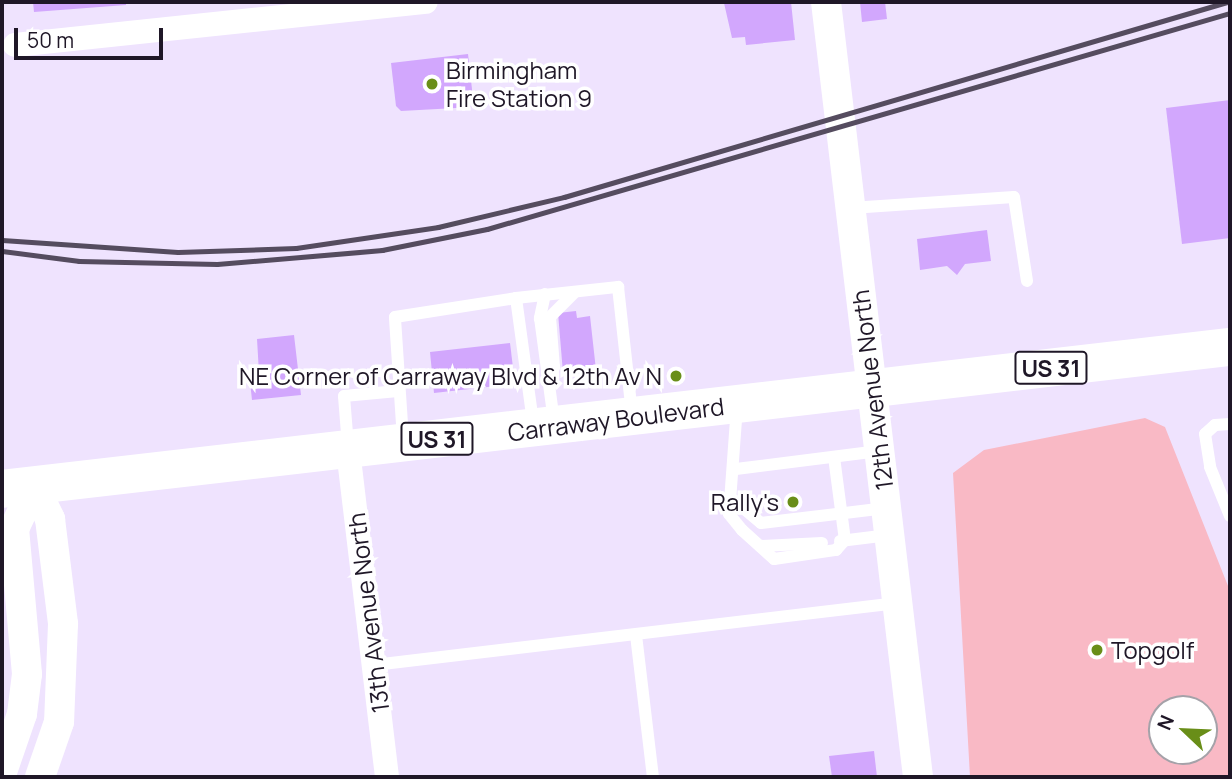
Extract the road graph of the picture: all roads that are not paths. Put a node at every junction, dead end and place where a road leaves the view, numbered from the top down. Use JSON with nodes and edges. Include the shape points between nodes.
{"nodes":[{"id":1,"x":426,"y":2,"type":"edge"},
{"id":2,"x":826,"y":2,"type":"edge"},
{"id":3,"x":300,"y":9,"type":"edge"},
{"id":4,"x":15,"y":45,"type":"dead end"},
{"id":5,"x":850,"y":208,"type":"junction"},
{"id":6,"x":1027,"y":281,"type":"dead end"},
{"id":7,"x":576,"y":292,"type":"junction"},
{"id":8,"x":545,"y":294,"type":"junction"},
{"id":9,"x":516,"y":298,"type":"junction"},
{"id":10,"x":1230,"y":347,"type":"edge"},
{"id":11,"x":548,"y":386,"type":"junction"},
{"id":12,"x":872,"y":389,"type":"junction"},
{"id":13,"x":398,"y":391,"type":"junction"},
{"id":14,"x":737,"y":405,"type":"junction"},
{"id":15,"x":632,"y":418,"type":"junction"},
{"id":16,"x":1230,"y":424,"type":"edge"},
{"id":17,"x":544,"y":427,"type":"junction"},
{"id":18,"x":403,"y":443,"type":"junction"},
{"id":19,"x":348,"y":450,"type":"junction"},
{"id":20,"x":879,"y":451,"type":"junction"},
{"id":21,"x":834,"y":457,"type":"junction"},
{"id":22,"x":736,"y":469,"type":"junction"},
{"id":23,"x":18,"y":488,"type":"edge"},
{"id":24,"x":730,"y":497,"type":"junction"},
{"id":25,"x":842,"y":514,"type":"junction"},
{"id":26,"x":1230,"y":516,"type":"edge"},
{"id":27,"x":888,"y":521,"type":"junction"},
{"id":28,"x":845,"y":540,"type":"junction"},
{"id":29,"x":897,"y":603,"type":"junction"},
{"id":30,"x":636,"y":635,"type":"junction"},
{"id":31,"x":374,"y":665,"type":"junction"},
{"id":32,"x":2,"y":772,"type":"edge"},
{"id":33,"x":40,"y":777,"type":"edge"},
{"id":34,"x":387,"y":777,"type":"edge"},
{"id":35,"x":653,"y":777,"type":"edge"},
{"id":36,"x":918,"y":777,"type":"edge"}],
"edges":[{"from":1,"to":3,"type":"street"},
{"from":2,"to":5,"type":"street","name":"12th Avenue North"},
{"from":3,"to":4,"type":"street"},
{"from":5,"to":6,"type":"lane","via":[[1014,197]]},
{"from":5,"to":12,"type":"street","name":"12th Avenue North"},
{"from":7,"to":8,"type":"lane"},
{"from":7,"to":11,"type":"lane","via":[[550,317],[554,367]]},
{"from":7,"to":15,"type":"lane","via":[[618,287]]},
{"from":8,"to":9,"type":"lane"},
{"from":8,"to":11,"type":"lane","via":[[540,318]]},
{"from":9,"to":13,"type":"lane","via":[[395,317]]},
{"from":9,"to":17,"type":"lane"},
{"from":10,"to":12,"type":"main road","name":"Carraway Boulevard","number":"US 31"},
{"from":11,"to":17,"type":"lane"},
{"from":12,"to":14,"type":"main road","name":"Carraway Boulevard","number":"US 31"},
{"from":12,"to":20,"type":"street","name":"12th Avenue North"},
{"from":13,"to":18,"type":"lane"},
{"from":13,"to":19,"type":"lane","via":[[344,396]]},
{"from":14,"to":15,"type":"main road","name":"Carraway Boulevard","number":"US 31"},
{"from":14,"to":22,"type":"lane"},
{"from":15,"to":17,"type":"main road","name":"Carraway Boulevard","number":"US 31"},
{"from":16,"to":26,"type":"lane","via":[[1215,425],[1205,434],[1210,467]]},
{"from":17,"to":18,"type":"main road","name":"Carraway Boulevard","number":"US 31"},
{"from":18,"to":19,"type":"main road","name":"Carraway Boulevard","number":"US 31"},
{"from":19,"to":23,"type":"main road","name":"Carraway Boulevard","number":"US 31"},
{"from":19,"to":31,"type":"street","name":"13th Avenue North"},
{"from":20,"to":21,"type":"lane"},
{"from":20,"to":27,"type":"street","name":"12th Avenue North"},
{"from":21,"to":22,"type":"lane"},
{"from":21,"to":25,"type":"lane"},
{"from":22,"to":24,"type":"lane"},
{"from":23,"to":32,"type":"street","via":[[14,529],[27,674],[22,714]]},
{"from":23,"to":33,"type":"street","via":[[50,519],[63,637],[58,722]]},
{"from":24,"to":25,"type":"lane","via":[[761,523]]},
{"from":24,"to":28,"type":"lane","via":[[729,514],[757,545],[778,549]]},
{"from":25,"to":27,"type":"lane"},
{"from":25,"to":28,"type":"lane"},
{"from":27,"to":28,"type":"lane"},
{"from":27,"to":29,"type":"street","name":"12th Avenue North"},
{"from":29,"to":30,"type":"lane"},
{"from":29,"to":36,"type":"street","name":"12th Avenue North"},
{"from":30,"to":31,"type":"lane"},
{"from":30,"to":35,"type":"lane"},
{"from":31,"to":34,"type":"street","name":"13th Avenue North"}]}
